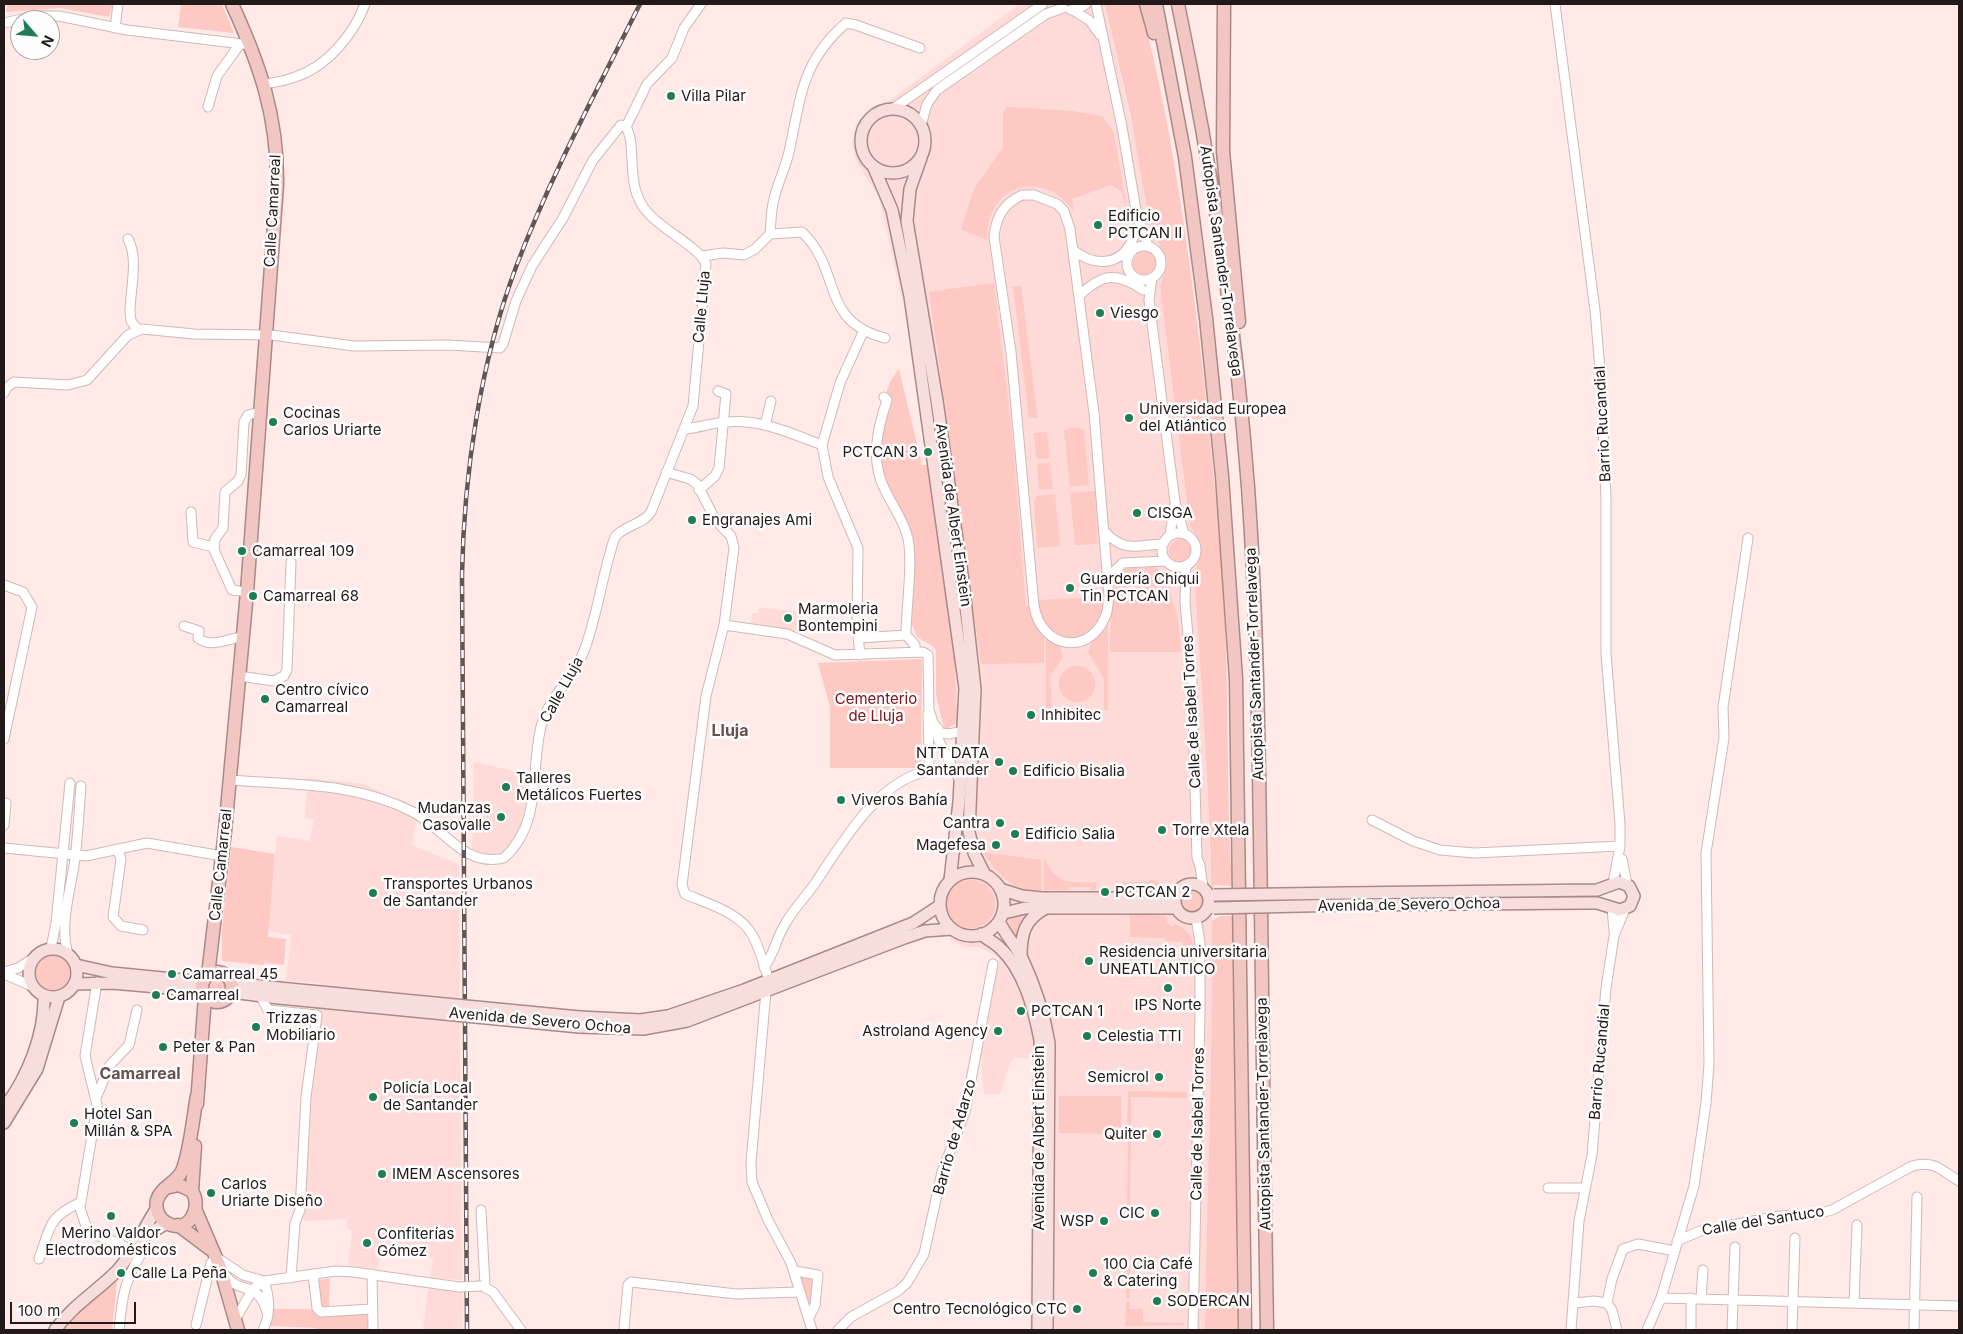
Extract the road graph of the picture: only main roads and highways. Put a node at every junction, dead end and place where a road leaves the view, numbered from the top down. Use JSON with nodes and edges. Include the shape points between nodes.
{"nodes":[{"id":1,"x":234,"y":4,"type":"edge"},
{"id":2,"x":1146,"y":4,"type":"edge"},
{"id":3,"x":1156,"y":4,"type":"edge"},
{"id":4,"x":1178,"y":4,"type":"edge"},
{"id":5,"x":1224,"y":4,"type":"edge"},
{"id":6,"x":921,"y":158,"type":"junction"},
{"id":7,"x":874,"y":168,"type":"junction"},
{"id":8,"x":1206,"y":318,"type":"junction"},
{"id":9,"x":1255,"y":611,"type":"junction"},
{"id":10,"x":984,"y":873,"type":"junction"},
{"id":11,"x":950,"y":880,"type":"junction"},
{"id":12,"x":1611,"y":885,"type":"junction"},
{"id":13,"x":1000,"y":889,"type":"junction"},
{"id":14,"x":1208,"y":893,"type":"junction"},
{"id":15,"x":1346,"y":899,"type":"junction"},
{"id":16,"x":1175,"y":903,"type":"junction"},
{"id":17,"x":939,"y":906,"type":"junction"},
{"id":18,"x":1048,"y":907,"type":"junction"},
{"id":19,"x":1611,"y":907,"type":"junction"},
{"id":20,"x":1211,"y":908,"type":"junction"},
{"id":21,"x":1001,"y":917,"type":"junction"},
{"id":22,"x":952,"y":929,"type":"junction"},
{"id":23,"x":981,"y":934,"type":"junction"},
{"id":24,"x":212,"y":950,"type":"junction"},
{"id":25,"x":1021,"y":956,"type":"junction"},
{"id":26,"x":76,"y":965,"type":"junction"},
{"id":27,"x":222,"y":973,"type":"junction"},
{"id":28,"x":76,"y":984,"type":"junction"},
{"id":29,"x":767,"y":985,"type":"junction"},
{"id":30,"x":205,"y":986,"type":"junction"},
{"id":31,"x":232,"y":988,"type":"junction"},
{"id":32,"x":279,"y":993,"type":"junction"},
{"id":33,"x":44,"y":996,"type":"junction"},
{"id":34,"x":59,"y":997,"type":"junction"},
{"id":35,"x":219,"y":1002,"type":"junction"},
{"id":36,"x":204,"y":1025,"type":"junction"},
{"id":37,"x":197,"y":1096,"type":"junction"},
{"id":38,"x":4,"y":1108,"type":"edge"},
{"id":39,"x":4,"y":1123,"type":"edge"},
{"id":40,"x":166,"y":1188,"type":"junction"},
{"id":41,"x":192,"y":1191,"type":"junction"},
{"id":42,"x":157,"y":1208,"type":"junction"},
{"id":43,"x":196,"y":1211,"type":"junction"},
{"id":44,"x":173,"y":1224,"type":"junction"},
{"id":45,"x":136,"y":1245,"type":"junction"},
{"id":46,"x":217,"y":1259,"type":"junction"},
{"id":47,"x":237,"y":1324,"type":"edge"},
{"id":48,"x":55,"y":1330,"type":"edge"},
{"id":49,"x":1038,"y":1330,"type":"edge"},
{"id":50,"x":1047,"y":1330,"type":"edge"},
{"id":51,"x":1245,"y":1330,"type":"edge"},
{"id":52,"x":1267,"y":1330,"type":"edge"}],
"edges":[{"from":1,"to":24,"type":"highway","name":"Calle Camarreal","via":[[245,44],[265,84],[274,121],[277,168],[247,592]]},
{"from":2,"to":8,"type":"highway","via":[[1173,119]]},
{"from":3,"to":8,"type":"highway","name":"Autopista Santander-Torrelavega","via":[[1185,157]]},
{"from":4,"to":9,"type":"highway","name":"Autopista Santander-Torrelavega","via":[[1203,134],[1227,289],[1242,418]]},
{"from":5,"to":9,"type":"highway","via":[[1224,151],[1243,368]]},
{"from":6,"to":7,"type":"main road","via":[[900,173],[891,174]]},
{"from":6,"to":7,"type":"main road","via":[[925,142],[921,125],[908,113],[894,108],[874,115],[860,135],[863,155]]},
{"from":6,"to":10,"type":"main road","name":"Avenida de Albert Einstein","via":[[910,189],[907,221],[963,581],[975,689],[969,832],[974,853]]},
{"from":7,"to":11,"type":"main road","name":"Avenida de Albert Einstein","via":[[892,210],[910,296],[965,688]]},
{"from":8,"to":51,"type":"highway","name":"Autopista Santander-Torrelavega","via":[[1221,456],[1236,679]]},
{"from":9,"to":52,"type":"highway","name":"Autopista Santander-Torrelavega"},
{"from":10,"to":11,"type":"main road","via":[[964,872]]},
{"from":10,"to":13,"type":"main road"},
{"from":11,"to":17,"type":"main road","via":[[943,890]]},
{"from":12,"to":15,"type":"main road","name":"Avenida de Severo Ochoa","via":[[1597,890]]},
{"from":12,"to":19,"type":"main road","via":[[1605,896]]},
{"from":12,"to":19,"type":"main road","via":[[1627,884],[1634,896],[1625,909]]},
{"from":13,"to":16,"type":"main road","via":[[1042,898]]},
{"from":13,"to":21,"type":"main road"},
{"from":14,"to":15,"type":"main road","name":"Avenida de Severo Ochoa","bridge":true},
{"from":14,"to":16,"type":"main road","via":[[1187,884],[1178,891]]},
{"from":14,"to":20,"type":"main road"},
{"from":15,"to":19,"type":"main road","name":"Avenida de Severo Ochoa","via":[[1583,903]]},
{"from":15,"to":20,"type":"main road","name":"Avenida de Severo Ochoa","bridge":true},
{"from":16,"to":18,"type":"main road"},
{"from":16,"to":20,"type":"main road","via":[[1186,918],[1196,918]]},
{"from":17,"to":22,"type":"main road"},
{"from":17,"to":29,"type":"main road","name":"Avenida de Severo Ochoa","via":[[913,923]]},
{"from":18,"to":21,"type":"main road","via":[[1025,908]]},
{"from":18,"to":25,"type":"main road","via":[[1026,924]]},
{"from":21,"to":23,"type":"main road"},
{"from":21,"to":25,"type":"main road","name":"Avenida de Albert Einstein"},
{"from":22,"to":23,"type":"main road","via":[[968,935]]},
{"from":22,"to":29,"type":"main road","name":"Avenida de Severo Ochoa","via":[[926,931]]},
{"from":23,"to":49,"type":"main road","name":"Avenida de Albert Einstein","via":[[1010,960],[1030,1000],[1040,1040]]},
{"from":24,"to":27,"type":"highway"},
{"from":24,"to":30,"type":"highway","name":"Calle Camarreal"},
{"from":25,"to":50,"type":"main road","name":"Avenida de Albert Einstein","via":[[1040,999],[1050,1052]]},
{"from":26,"to":28,"type":"main road"},
{"from":26,"to":30,"type":"main road"},
{"from":26,"to":33,"type":"main road","via":[[68,954],[51,948],[34,958],[29,972],[32,986]]},
{"from":27,"to":30,"type":"highway"},
{"from":27,"to":31,"type":"highway"},
{"from":28,"to":30,"type":"main road"},
{"from":28,"to":34,"type":"main road"},
{"from":29,"to":32,"type":"main road","name":"Avenida de Severo Ochoa","bridge":true,"via":[[687,1020],[662,1027],[626,1030],[580,1022]]},
{"from":30,"to":35,"type":"highway"},
{"from":30,"to":36,"type":"highway","name":"Calle Camarreal"},
{"from":31,"to":32,"type":"main road","name":"Avenida de Severo Ochoa"},
{"from":31,"to":32,"type":"main road","name":"Avenida de Severo Ochoa","via":[[261,997]]},
{"from":31,"to":35,"type":"highway"},
{"from":33,"to":34,"type":"main road"},
{"from":33,"to":38,"type":"main road","via":[[44,1012],[34,1052]]},
{"from":34,"to":39,"type":"main road","via":[[37,1069]]},
{"from":35,"to":36,"type":"highway"},
{"from":36,"to":37,"type":"highway","name":"Calle Camarreal"},
{"from":37,"to":40,"type":"highway","via":[[185,1163],[177,1179]]},
{"from":37,"to":41,"type":"highway"},
{"from":40,"to":41,"type":"highway","via":[[179,1185]]},
{"from":40,"to":42,"type":"highway","via":[[158,1196]]},
{"from":41,"to":43,"type":"highway","via":[[196,1197]]},
{"from":42,"to":44,"type":"highway","via":[[158,1214]]},
{"from":42,"to":45,"type":"main road"},
{"from":43,"to":44,"type":"highway","via":[[189,1221]]},
{"from":43,"to":46,"type":"highway"},
{"from":44,"to":45,"type":"main road"},
{"from":44,"to":46,"type":"highway"},
{"from":45,"to":48,"type":"main road","via":[[116,1271],[80,1300]]},
{"from":46,"to":47,"type":"highway"}]}
